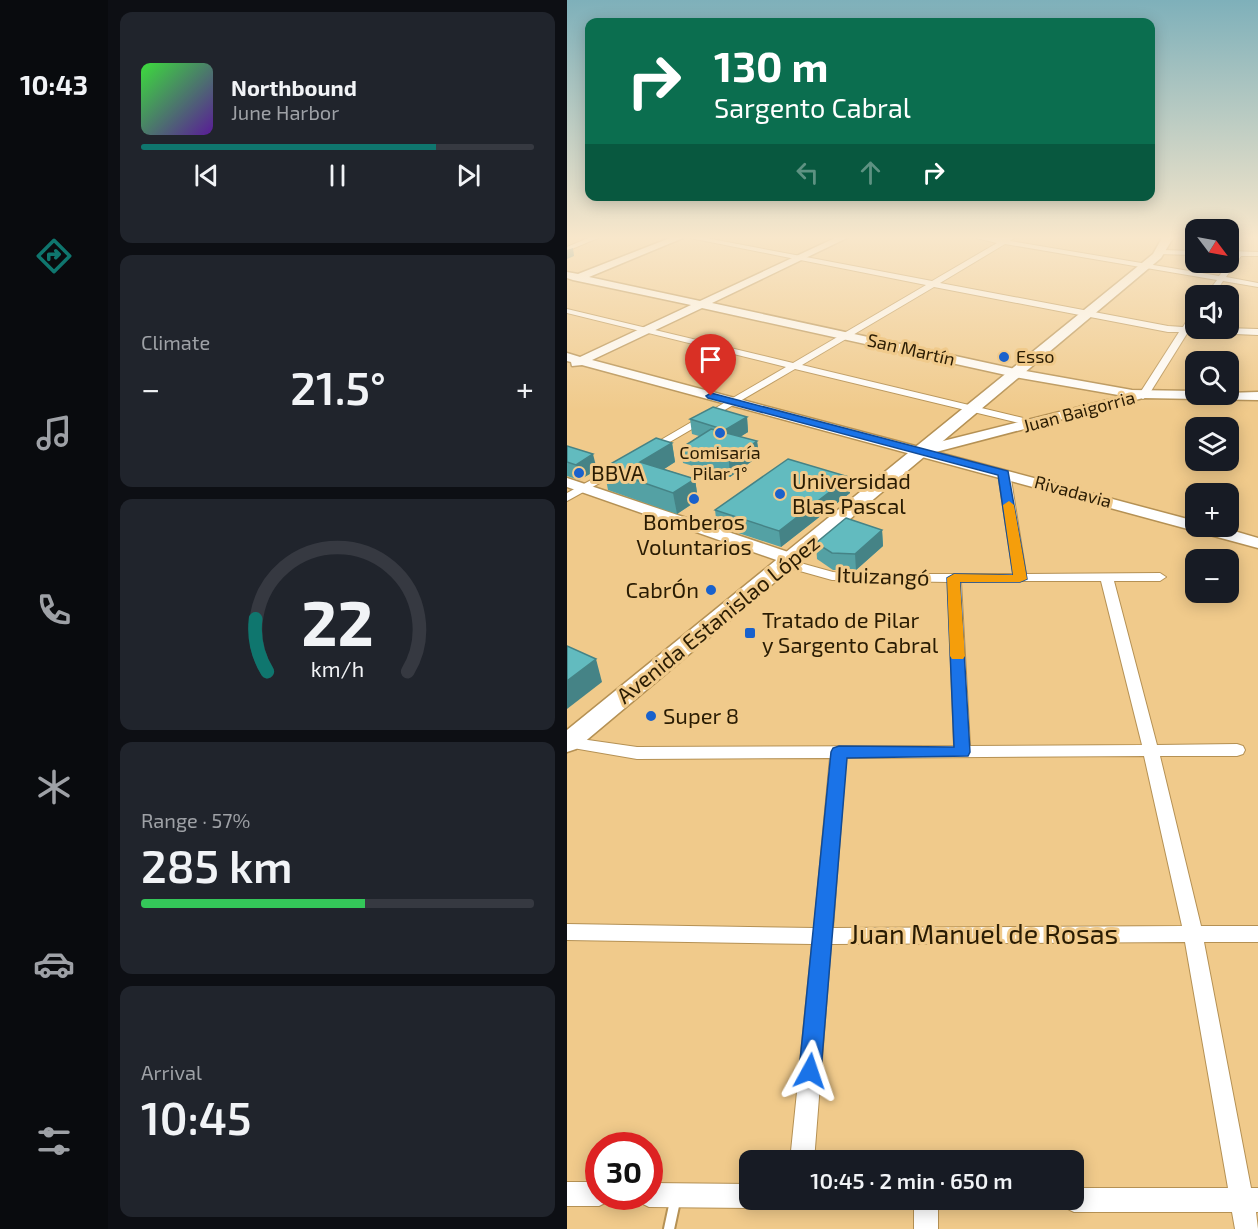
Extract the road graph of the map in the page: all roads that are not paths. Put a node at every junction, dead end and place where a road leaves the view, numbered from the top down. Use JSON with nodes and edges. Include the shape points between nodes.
{"nodes":[{"id":1,"x":663,"y":295,"type":"edge"},
{"id":2,"x":721,"y":295,"type":"edge"},
{"id":3,"x":913,"y":295,"type":"edge"},
{"id":4,"x":990,"y":295,"type":"edge"},
{"id":5,"x":1109,"y":295,"type":"edge"},
{"id":6,"x":703,"y":304,"type":"junction"},
{"id":7,"x":567,"y":311,"type":"edge"},
{"id":8,"x":1086,"y":314,"type":"junction"},
{"id":9,"x":1185,"y":328,"type":"edge"},
{"id":10,"x":646,"y":330,"type":"junction"},
{"id":11,"x":1183,"y":331,"type":"junction"},
{"id":12,"x":1258,"y":332,"type":"edge"},
{"id":13,"x":846,"y":335,"type":"junction"},
{"id":14,"x":571,"y":362,"type":"edge"},
{"id":15,"x":794,"y":366,"type":"junction"},
{"id":16,"x":1015,"y":373,"type":"junction"},
{"id":17,"x":1143,"y":396,"type":"junction"},
{"id":18,"x":1258,"y":396,"type":"edge"},
{"id":19,"x":733,"y":402,"type":"junction"},
{"id":20,"x":972,"y":408,"type":"junction"},
{"id":21,"x":1036,"y":424,"type":"junction"},
{"id":22,"x":920,"y":452,"type":"junction"},
{"id":23,"x":644,"y":453,"type":"edge"},
{"id":24,"x":634,"y":459,"type":"edge"},
{"id":25,"x":1004,"y":473,"type":"junction"},
{"id":26,"x":567,"y":482,"type":"edge"},
{"id":27,"x":585,"y":488,"type":"junction"},
{"id":28,"x":567,"y":498,"type":"edge"},
{"id":29,"x":1185,"y":523,"type":"edge"},
{"id":30,"x":1236,"y":537,"type":"edge"},
{"id":31,"x":1258,"y":543,"type":"edge"},
{"id":32,"x":788,"y":561,"type":"junction"},
{"id":33,"x":1160,"y":577,"type":"dead end"},
{"id":34,"x":954,"y":578,"type":"junction"},
{"id":35,"x":1107,"y":578,"type":"junction"},
{"id":36,"x":1020,"y":579,"type":"junction"},
{"id":37,"x":568,"y":742,"type":"edge"},
{"id":38,"x":1237,"y":750,"type":"dead end"},
{"id":39,"x":1151,"y":751,"type":"junction"},
{"id":40,"x":839,"y":752,"type":"junction"},
{"id":41,"x":962,"y":752,"type":"junction"},
{"id":42,"x":567,"y":932,"type":"edge"},
{"id":43,"x":1193,"y":933,"type":"junction"},
{"id":44,"x":1258,"y":934,"type":"edge"},
{"id":45,"x":822,"y":936,"type":"junction"},
{"id":46,"x":803,"y":1150,"type":"edge"},
{"id":47,"x":567,"y":1194,"type":"edge"},
{"id":48,"x":585,"y":1194,"type":"edge"},
{"id":49,"x":663,"y":1195,"type":"edge"},
{"id":50,"x":676,"y":1195,"type":"junction"},
{"id":51,"x":739,"y":1196,"type":"edge"},
{"id":52,"x":1084,"y":1200,"type":"edge"},
{"id":53,"x":1249,"y":1200,"type":"edge"},
{"id":54,"x":926,"y":1210,"type":"edge"},
{"id":55,"x":669,"y":1229,"type":"edge"},
{"id":56,"x":926,"y":1229,"type":"edge"},
{"id":57,"x":1247,"y":1229,"type":"edge"}],
"edges":[{"from":1,"to":6,"type":"street","name":"San Martín"},
{"from":2,"to":6,"type":"street"},
{"from":3,"to":13,"type":"street"},
{"from":4,"to":8,"type":"street"},
{"from":5,"to":8,"type":"main road","name":"Avenida Estanislao López"},
{"from":6,"to":10,"type":"street"},
{"from":6,"to":13,"type":"street","name":"San Martín"},
{"from":7,"to":10,"type":"street"},
{"from":8,"to":11,"type":"street"},
{"from":8,"to":16,"type":"main road","name":"Avenida Estanislao López"},
{"from":9,"to":11,"type":"street","name":"Juan Baigorria"},
{"from":10,"to":14,"type":"street"},
{"from":10,"to":15,"type":"street"},
{"from":11,"to":12,"type":"street"},
{"from":11,"to":17,"type":"street","name":"Juan Baigorria"},
{"from":13,"to":15,"type":"street"},
{"from":13,"to":16,"type":"street","name":"San Martín"},
{"from":14,"to":19,"type":"street","name":"Rivadavia"},
{"from":15,"to":19,"type":"street"},
{"from":15,"to":20,"type":"street"},
{"from":16,"to":17,"type":"street","name":"San Martín"},
{"from":16,"to":20,"type":"main road","name":"Avenida Estanislao López"},
{"from":17,"to":18,"type":"street","name":"San Martín"},
{"from":17,"to":21,"type":"street","name":"Juan Baigorria"},
{"from":19,"to":22,"type":"street","name":"Rivadavia"},
{"from":19,"to":23,"type":"street"},
{"from":20,"to":21,"type":"street"},
{"from":20,"to":22,"type":"main road","name":"Avenida Estanislao López"},
{"from":21,"to":22,"type":"street","name":"Juan Baigorria"},
{"from":22,"to":25,"type":"street","name":"Rivadavia"},
{"from":22,"to":32,"type":"main road","name":"Avenida Estanislao López"},
{"from":24,"to":27,"type":"street"},
{"from":25,"to":29,"type":"street","name":"Rivadavia"},
{"from":25,"to":36,"type":"street"},
{"from":26,"to":27,"type":"street","name":"Ituizangó"},
{"from":27,"to":28,"type":"street"},
{"from":27,"to":32,"type":"street","name":"Ituizangó"},
{"from":30,"to":31,"type":"street","name":"Rivadavia"},
{"from":32,"to":34,"type":"street","name":"Ituizangó","via":[[842,577]]},
{"from":32,"to":37,"type":"main road","name":"Avenida Estanislao López"},
{"from":33,"to":35,"type":"street","name":"Ituizangó"},
{"from":34,"to":36,"type":"street","name":"Ituizangó"},
{"from":34,"to":41,"type":"street"},
{"from":35,"to":36,"type":"street","name":"Ituizangó"},
{"from":35,"to":39,"type":"street"},
{"from":37,"to":40,"type":"street","via":[[637,753]]},
{"from":38,"to":39,"type":"street"},
{"from":39,"to":41,"type":"street"},
{"from":39,"to":43,"type":"street"},
{"from":40,"to":41,"type":"street"},
{"from":40,"to":45,"type":"street"},
{"from":42,"to":45,"type":"street","name":"Juan Manuel de Rosas"},
{"from":43,"to":44,"type":"street","name":"Juan Manuel de Rosas"},
{"from":43,"to":45,"type":"street","name":"Juan Manuel de Rosas"},
{"from":43,"to":53,"type":"street"},
{"from":45,"to":46,"type":"street"},
{"from":47,"to":48,"type":"street"},
{"from":49,"to":50,"type":"street"},
{"from":50,"to":51,"type":"street"},
{"from":50,"to":55,"type":"lane"},
{"from":52,"to":53,"type":"street"},
{"from":53,"to":57,"type":"street"},
{"from":54,"to":56,"type":"street"}]}
